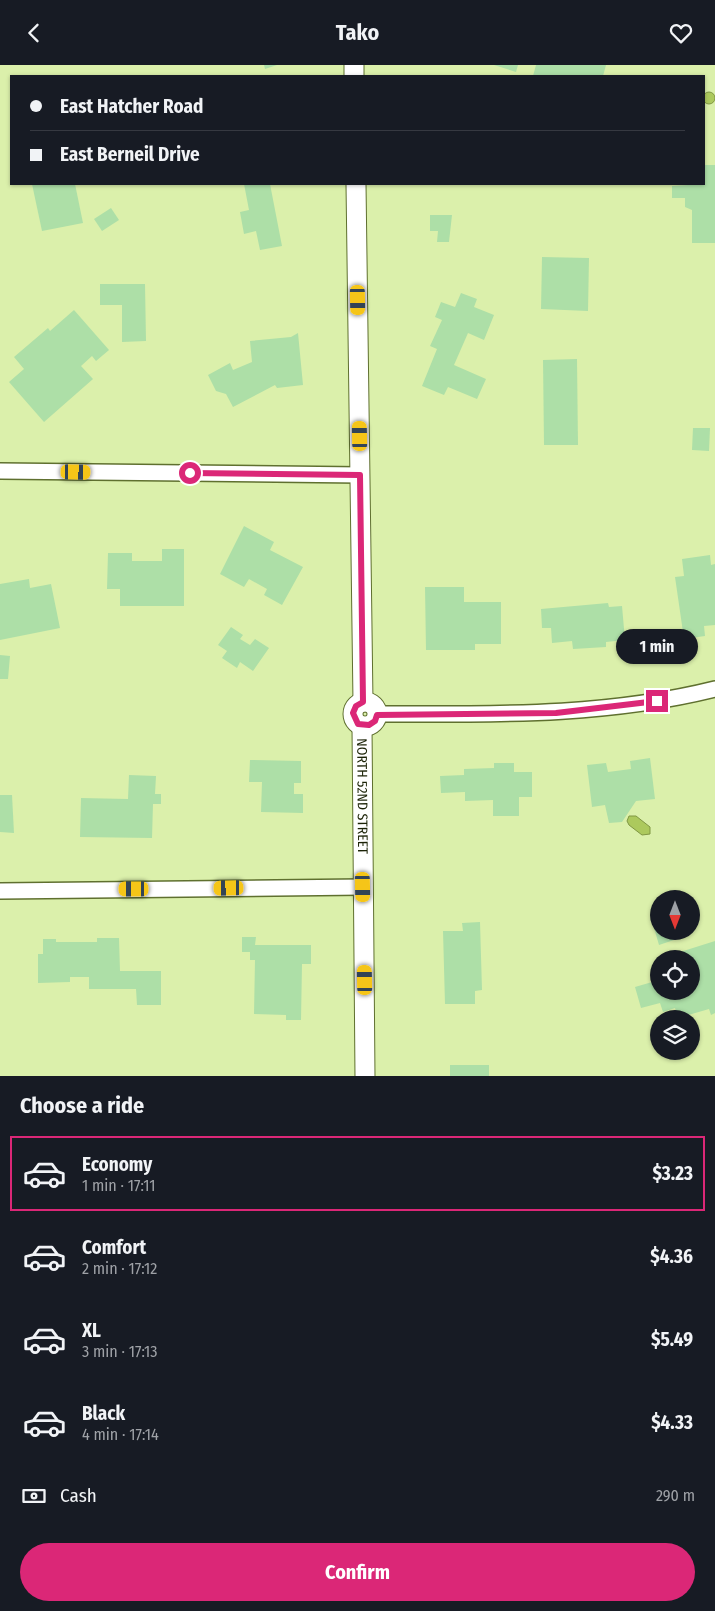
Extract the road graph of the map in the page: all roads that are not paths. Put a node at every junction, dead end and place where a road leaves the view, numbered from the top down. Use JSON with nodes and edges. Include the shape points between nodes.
{"nodes":[{"id":1,"x":356,"y":185,"type":"edge"},
{"id":2,"x":0,"y":471,"type":"edge"},
{"id":3,"x":360,"y":475,"type":"junction"},
{"id":4,"x":715,"y":689,"type":"edge"},
{"id":5,"x":367,"y":714,"type":"junction"},
{"id":6,"x":363,"y":887,"type":"junction"},
{"id":7,"x":0,"y":891,"type":"edge"},
{"id":8,"x":365,"y":1076,"type":"edge"}],
"edges":[{"from":1,"to":3,"type":"street","name":"NORTH 52ND STREET"},
{"from":2,"to":3,"type":"street"},
{"from":3,"to":5,"type":"street","name":"NORTH 52ND STREET"},
{"from":4,"to":5,"type":"street","via":[[645,703],[556,713]]},
{"from":5,"to":6,"type":"street","name":"NORTH 52ND STREET"},
{"from":6,"to":7,"type":"street"},
{"from":6,"to":8,"type":"street","name":"NORTH 52ND STREET"}]}
